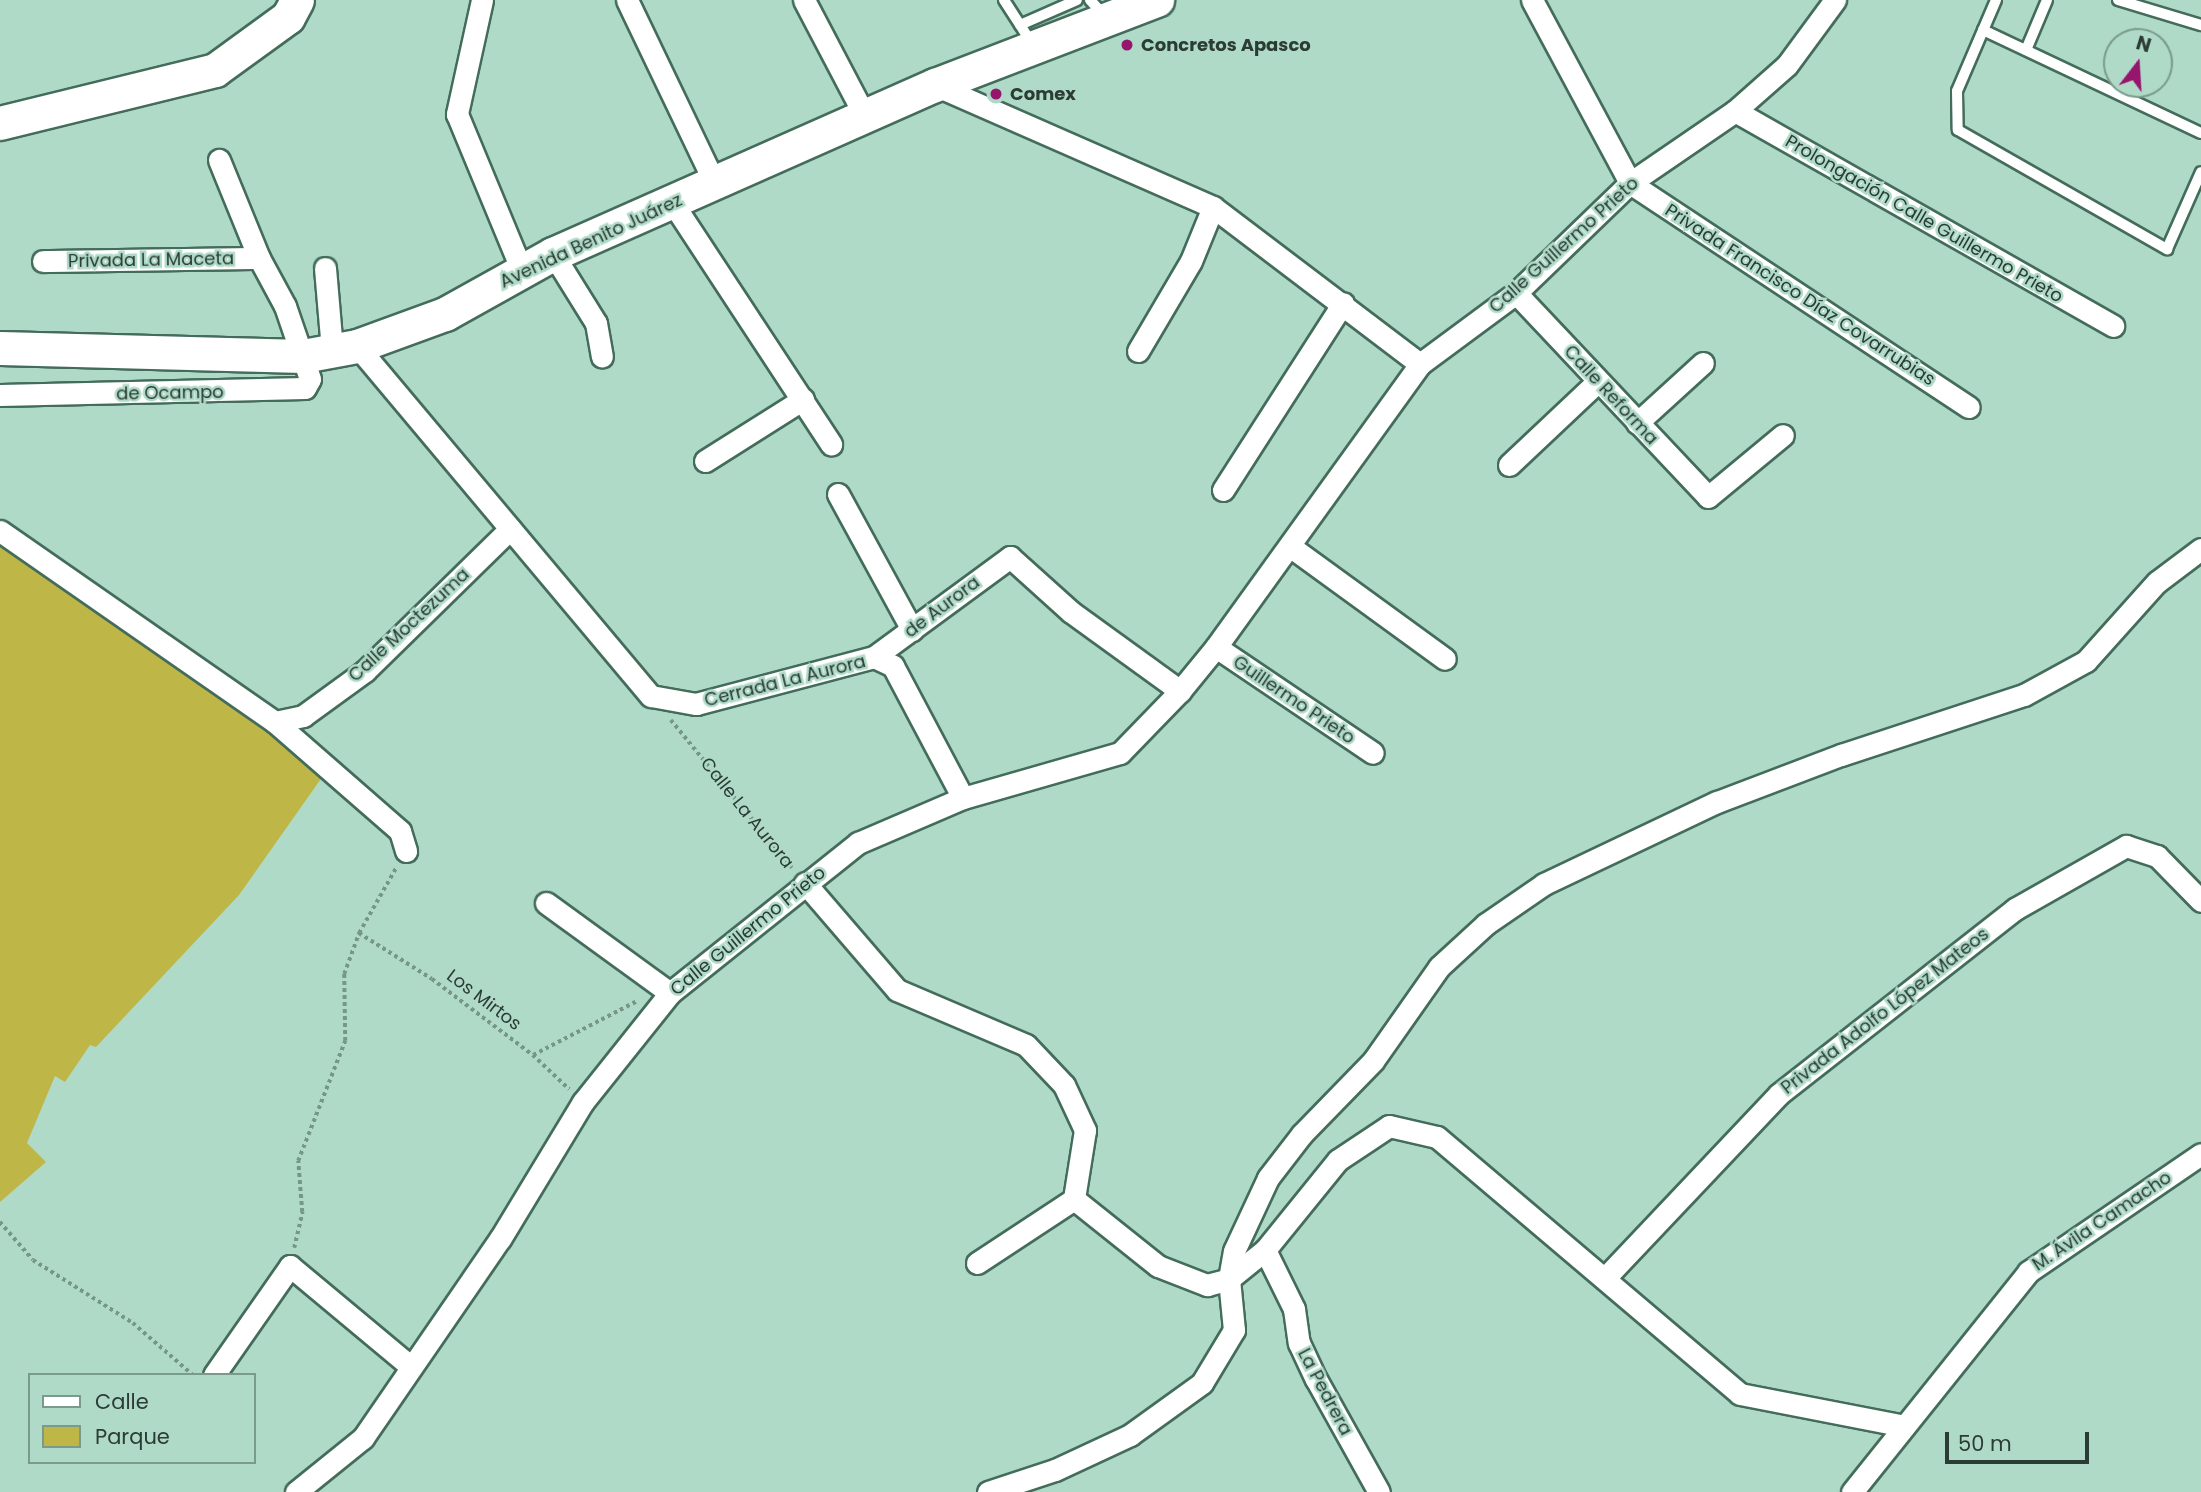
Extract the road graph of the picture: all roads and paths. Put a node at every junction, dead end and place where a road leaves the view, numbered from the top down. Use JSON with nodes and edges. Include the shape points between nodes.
{"nodes":[{"id":1,"x":482,"y":0,"type":"edge"},
{"id":2,"x":627,"y":0,"type":"edge"},
{"id":3,"x":804,"y":0,"type":"edge"},
{"id":4,"x":1004,"y":0,"type":"edge"},
{"id":5,"x":1077,"y":0,"type":"edge"},
{"id":6,"x":1157,"y":0,"type":"edge"},
{"id":7,"x":1532,"y":0,"type":"edge"},
{"id":8,"x":1835,"y":0,"type":"edge"},
{"id":9,"x":1997,"y":0,"type":"edge"},
{"id":10,"x":2047,"y":0,"type":"edge"},
{"id":11,"x":2118,"y":0,"type":"edge"},
{"id":12,"x":291,"y":6,"type":"edge"},
{"id":13,"x":1099,"y":10,"type":"edge"},
{"id":14,"x":2201,"y":24,"type":"edge"},
{"id":15,"x":1983,"y":30,"type":"junction"},
{"id":16,"x":1027,"y":36,"type":"junction"},
{"id":17,"x":2026,"y":50,"type":"junction"},
{"id":18,"x":935,"y":85,"type":"junction"},
{"id":19,"x":1735,"y":111,"type":"junction"},
{"id":20,"x":865,"y":117,"type":"junction"},
{"id":21,"x":0,"y":123,"type":"edge"},
{"id":22,"x":2201,"y":133,"type":"edge"},
{"id":23,"x":219,"y":159,"type":"dead end"},
{"id":24,"x":2201,"y":172,"type":"edge"},
{"id":25,"x":1630,"y":183,"type":"junction"},
{"id":26,"x":715,"y":184,"type":"junction"},
{"id":27,"x":672,"y":202,"type":"junction"},
{"id":28,"x":1213,"y":207,"type":"junction"},
{"id":29,"x":553,"y":254,"type":"junction"},
{"id":30,"x":258,"y":258,"type":"junction"},
{"id":31,"x":43,"y":261,"type":"dead end"},
{"id":32,"x":325,"y":268,"type":"dead end"},
{"id":33,"x":522,"y":271,"type":"junction"},
{"id":34,"x":1516,"y":293,"type":"junction"},
{"id":35,"x":1343,"y":303,"type":"junction"},
{"id":36,"x":2113,"y":326,"type":"dead end"},
{"id":37,"x":0,"y":348,"type":"edge"},
{"id":38,"x":331,"y":351,"type":"junction"},
{"id":39,"x":1139,"y":351,"type":"dead end"},
{"id":40,"x":602,"y":356,"type":"dead end"},
{"id":41,"x":1703,"y":363,"type":"dead end"},
{"id":42,"x":1420,"y":364,"type":"junction"},
{"id":43,"x":1597,"y":382,"type":"junction"},
{"id":44,"x":0,"y":395,"type":"edge"},
{"id":45,"x":803,"y":399,"type":"junction"},
{"id":46,"x":1969,"y":407,"type":"dead end"},
{"id":47,"x":1637,"y":423,"type":"junction"},
{"id":48,"x":1783,"y":435,"type":"dead end"},
{"id":49,"x":831,"y":444,"type":"dead end"},
{"id":50,"x":705,"y":461,"type":"dead end"},
{"id":51,"x":1509,"y":465,"type":"dead end"},
{"id":52,"x":1223,"y":490,"type":"dead end"},
{"id":53,"x":838,"y":494,"type":"dead end"},
{"id":54,"x":510,"y":529,"type":"junction"},
{"id":55,"x":0,"y":531,"type":"edge"},
{"id":56,"x":1291,"y":547,"type":"junction"},
{"id":57,"x":2201,"y":548,"type":"edge"},
{"id":58,"x":912,"y":630,"type":"junction"},
{"id":59,"x":1216,"y":647,"type":"junction"},
{"id":60,"x":874,"y":657,"type":"junction"},
{"id":61,"x":1445,"y":659,"type":"dead end"},
{"id":62,"x":1180,"y":691,"type":"junction"},
{"id":63,"x":651,"y":696,"type":"junction"},
{"id":64,"x":275,"y":722,"type":"junction"},
{"id":65,"x":1373,"y":753,"type":"dead end"},
{"id":66,"x":963,"y":798,"type":"junction"},
{"id":67,"x":406,"y":851,"type":"joint"},
{"id":68,"x":805,"y":883,"type":"junction"},
{"id":69,"x":2201,"y":901,"type":"edge"},
{"id":70,"x":546,"y":903,"type":"dead end"},
{"id":71,"x":359,"y":933,"type":"junction"},
{"id":72,"x":640,"y":970,"type":"junction"},
{"id":73,"x":670,"y":993,"type":"junction"},
{"id":74,"x":534,"y":1055,"type":"junction"},
{"id":75,"x":583,"y":1102,"type":"junction"},
{"id":76,"x":2201,"y":1154,"type":"edge"},
{"id":77,"x":1074,"y":1199,"type":"junction"},
{"id":78,"x":0,"y":1222,"type":"edge"},
{"id":79,"x":1265,"y":1250,"type":"junction"},
{"id":80,"x":977,"y":1263,"type":"dead end"},
{"id":81,"x":290,"y":1266,"type":"junction"},
{"id":82,"x":1229,"y":1279,"type":"junction"},
{"id":83,"x":1605,"y":1279,"type":"junction"},
{"id":84,"x":409,"y":1365,"type":"junction"},
{"id":85,"x":191,"y":1373,"type":"edge"},
{"id":86,"x":215,"y":1373,"type":"edge"},
{"id":87,"x":1904,"y":1426,"type":"junction"},
{"id":88,"x":296,"y":1492,"type":"edge"},
{"id":89,"x":988,"y":1492,"type":"edge"},
{"id":90,"x":1380,"y":1492,"type":"edge"},
{"id":91,"x":1852,"y":1492,"type":"edge"}],
"edges":[{"from":1,"to":33,"type":"street","via":[[457,114]]},
{"from":2,"to":26,"type":"street"},
{"from":3,"to":20,"type":"street"},
{"from":4,"to":16,"type":"lane"},
{"from":5,"to":16,"type":"lane"},
{"from":6,"to":13,"type":"main road","name":"Avenida Benito Juárez"},
{"from":7,"to":25,"type":"street"},
{"from":8,"to":19,"type":"street","name":"Calle Guillermo Prieto","via":[[1787,65]]},
{"from":9,"to":15,"type":"lane"},
{"from":10,"to":17,"type":"lane"},
{"from":11,"to":14,"type":"lane"},
{"from":12,"to":21,"type":"main road","via":[[215,70]]},
{"from":13,"to":16,"type":"main road","name":"Avenida Benito Juárez"},
{"from":15,"to":17,"type":"lane"},
{"from":15,"to":24,"type":"lane","via":[[1957,91],[1958,130],[2167,249]]},
{"from":16,"to":18,"type":"main road","name":"Avenida Benito Juárez"},
{"from":17,"to":22,"type":"lane"},
{"from":18,"to":20,"type":"main road","name":"Avenida Benito Juárez"},
{"from":18,"to":28,"type":"street"},
{"from":19,"to":25,"type":"street","name":"Calle Guillermo Prieto"},
{"from":19,"to":36,"type":"street","name":"Prolongación Calle Guillermo Prieto"},
{"from":20,"to":26,"type":"main road","name":"Avenida Benito Juárez"},
{"from":23,"to":30,"type":"street","name":"Privada La Maceta"},
{"from":25,"to":34,"type":"street","name":"Calle Guillermo Prieto"},
{"from":25,"to":46,"type":"street","name":"Privada Francisco Díaz Covarrubias"},
{"from":26,"to":27,"type":"main road","name":"Avenida Benito Juárez"},
{"from":27,"to":29,"type":"main road","name":"Avenida Benito Juárez"},
{"from":27,"to":45,"type":"street"},
{"from":28,"to":35,"type":"street"},
{"from":28,"to":39,"type":"street","via":[[1191,261]]},
{"from":29,"to":33,"type":"main road","name":"Avenida Benito Juárez"},
{"from":29,"to":40,"type":"street","via":[[596,323]]},
{"from":30,"to":31,"type":"street","name":"Privada La Maceta"},
{"from":30,"to":38,"type":"street","name":"Privada La Maceta","via":[[285,306]]},
{"from":32,"to":38,"type":"street"},
{"from":33,"to":38,"type":"main road","name":"Avenida Benito Juárez","via":[[445,314]]},
{"from":34,"to":42,"type":"street","name":"Calle Guillermo Prieto"},
{"from":34,"to":43,"type":"street","name":"Calle Reforma"},
{"from":35,"to":42,"type":"street"},
{"from":35,"to":52,"type":"street"},
{"from":37,"to":38,"type":"main road","name":"Avenida Benito Juárez"},
{"from":38,"to":44,"type":"street","name":"de Ocampo","via":[[305,388]]},
{"from":38,"to":54,"type":"street"},
{"from":41,"to":47,"type":"street"},
{"from":42,"to":56,"type":"street","name":"Calle Guillermo Prieto"},
{"from":43,"to":47,"type":"street","name":"Calle Reforma"},
{"from":43,"to":51,"type":"street"},
{"from":45,"to":49,"type":"street"},
{"from":45,"to":50,"type":"street"},
{"from":47,"to":48,"type":"street","name":"Calle Reforma","via":[[1708,497]]},
{"from":53,"to":58,"type":"street"},
{"from":54,"to":63,"type":"street"},
{"from":54,"to":64,"type":"street","name":"Calle Moctezuma","via":[[365,671],[303,716]]},
{"from":55,"to":64,"type":"street"},
{"from":56,"to":59,"type":"street","name":"Calle Guillermo Prieto"},
{"from":56,"to":61,"type":"street"},
{"from":57,"to":82,"type":"street","via":[[2157,582],[2086,661],[2024,695],[1840,755],[1717,802],[1544,884],[1486,925],[1439,967],[1373,1061],[1303,1133],[1268,1178],[1234,1251]]},
{"from":58,"to":60,"type":"street","name":"de Aurora"},
{"from":58,"to":62,"type":"street","name":"de Aurora","via":[[1010,557],[1071,612]]},
{"from":59,"to":62,"type":"street","name":"Calle Guillermo Prieto"},
{"from":59,"to":65,"type":"street","name":"Guillermo Prieto"},
{"from":60,"to":63,"type":"street","name":"Cerrada La Aurora","via":[[696,704]]},
{"from":60,"to":66,"type":"street","name":"Cerrada La Aurora","via":[[893,666]]},
{"from":62,"to":66,"type":"street","name":"Calle Guillermo Prieto","via":[[1119,753]]},
{"from":63,"to":68,"type":"path","name":"Calle La Aurora"},
{"from":64,"to":67,"type":"street","via":[[400,831]]},
{"from":66,"to":68,"type":"street","name":"Calle Guillermo Prieto","via":[[858,843]]},
{"from":67,"to":71,"type":"path"},
{"from":68,"to":73,"type":"street","name":"Calle Guillermo Prieto"},
{"from":68,"to":77,"type":"street","name":"Calle La Aurora","via":[[897,990],[1026,1045],[1064,1085],[1085,1130]]},
{"from":69,"to":83,"type":"street","name":"Privada Adolfo López Mateos","via":[[2157,856],[2126,846],[2015,909],[1779,1094]]},
{"from":70,"to":72,"type":"street"},
{"from":71,"to":74,"type":"path","name":"Los Mirtos","via":[[432,979]]},
{"from":71,"to":81,"type":"path","via":[[344,974],[345,1041],[298,1161],[302,1212]]},
{"from":72,"to":73,"type":"street"},
{"from":72,"to":74,"type":"path","via":[[644,987],[638,1001]]},
{"from":73,"to":75,"type":"street","name":"Calle Guillermo Prieto"},
{"from":74,"to":75,"type":"path","name":"Los Mirtos"},
{"from":75,"to":84,"type":"street","name":"Calle Guillermo Prieto","via":[[500,1239]]},
{"from":76,"to":87,"type":"street","name":"M. Ávila Camacho","via":[[2028,1272]]},
{"from":77,"to":80,"type":"street"},
{"from":77,"to":82,"type":"street","via":[[1158,1266],[1208,1285]]},
{"from":78,"to":85,"type":"path","via":[[33,1261],[133,1323]]},
{"from":79,"to":82,"type":"street"},
{"from":79,"to":83,"type":"street","via":[[1338,1160],[1390,1126],[1437,1137]]},
{"from":79,"to":90,"type":"street","name":"La Pedrera","via":[[1294,1309],[1299,1343],[1310,1367]]},
{"from":81,"to":84,"type":"street"},
{"from":81,"to":86,"type":"street"},
{"from":82,"to":89,"type":"street","via":[[1234,1330],[1202,1383],[1130,1436],[1055,1470]]},
{"from":83,"to":87,"type":"street","via":[[1740,1394]]},
{"from":84,"to":88,"type":"street","name":"Calle Guillermo Prieto","via":[[363,1438]]},
{"from":87,"to":91,"type":"street","name":"M. Ávila Camacho"}]}
